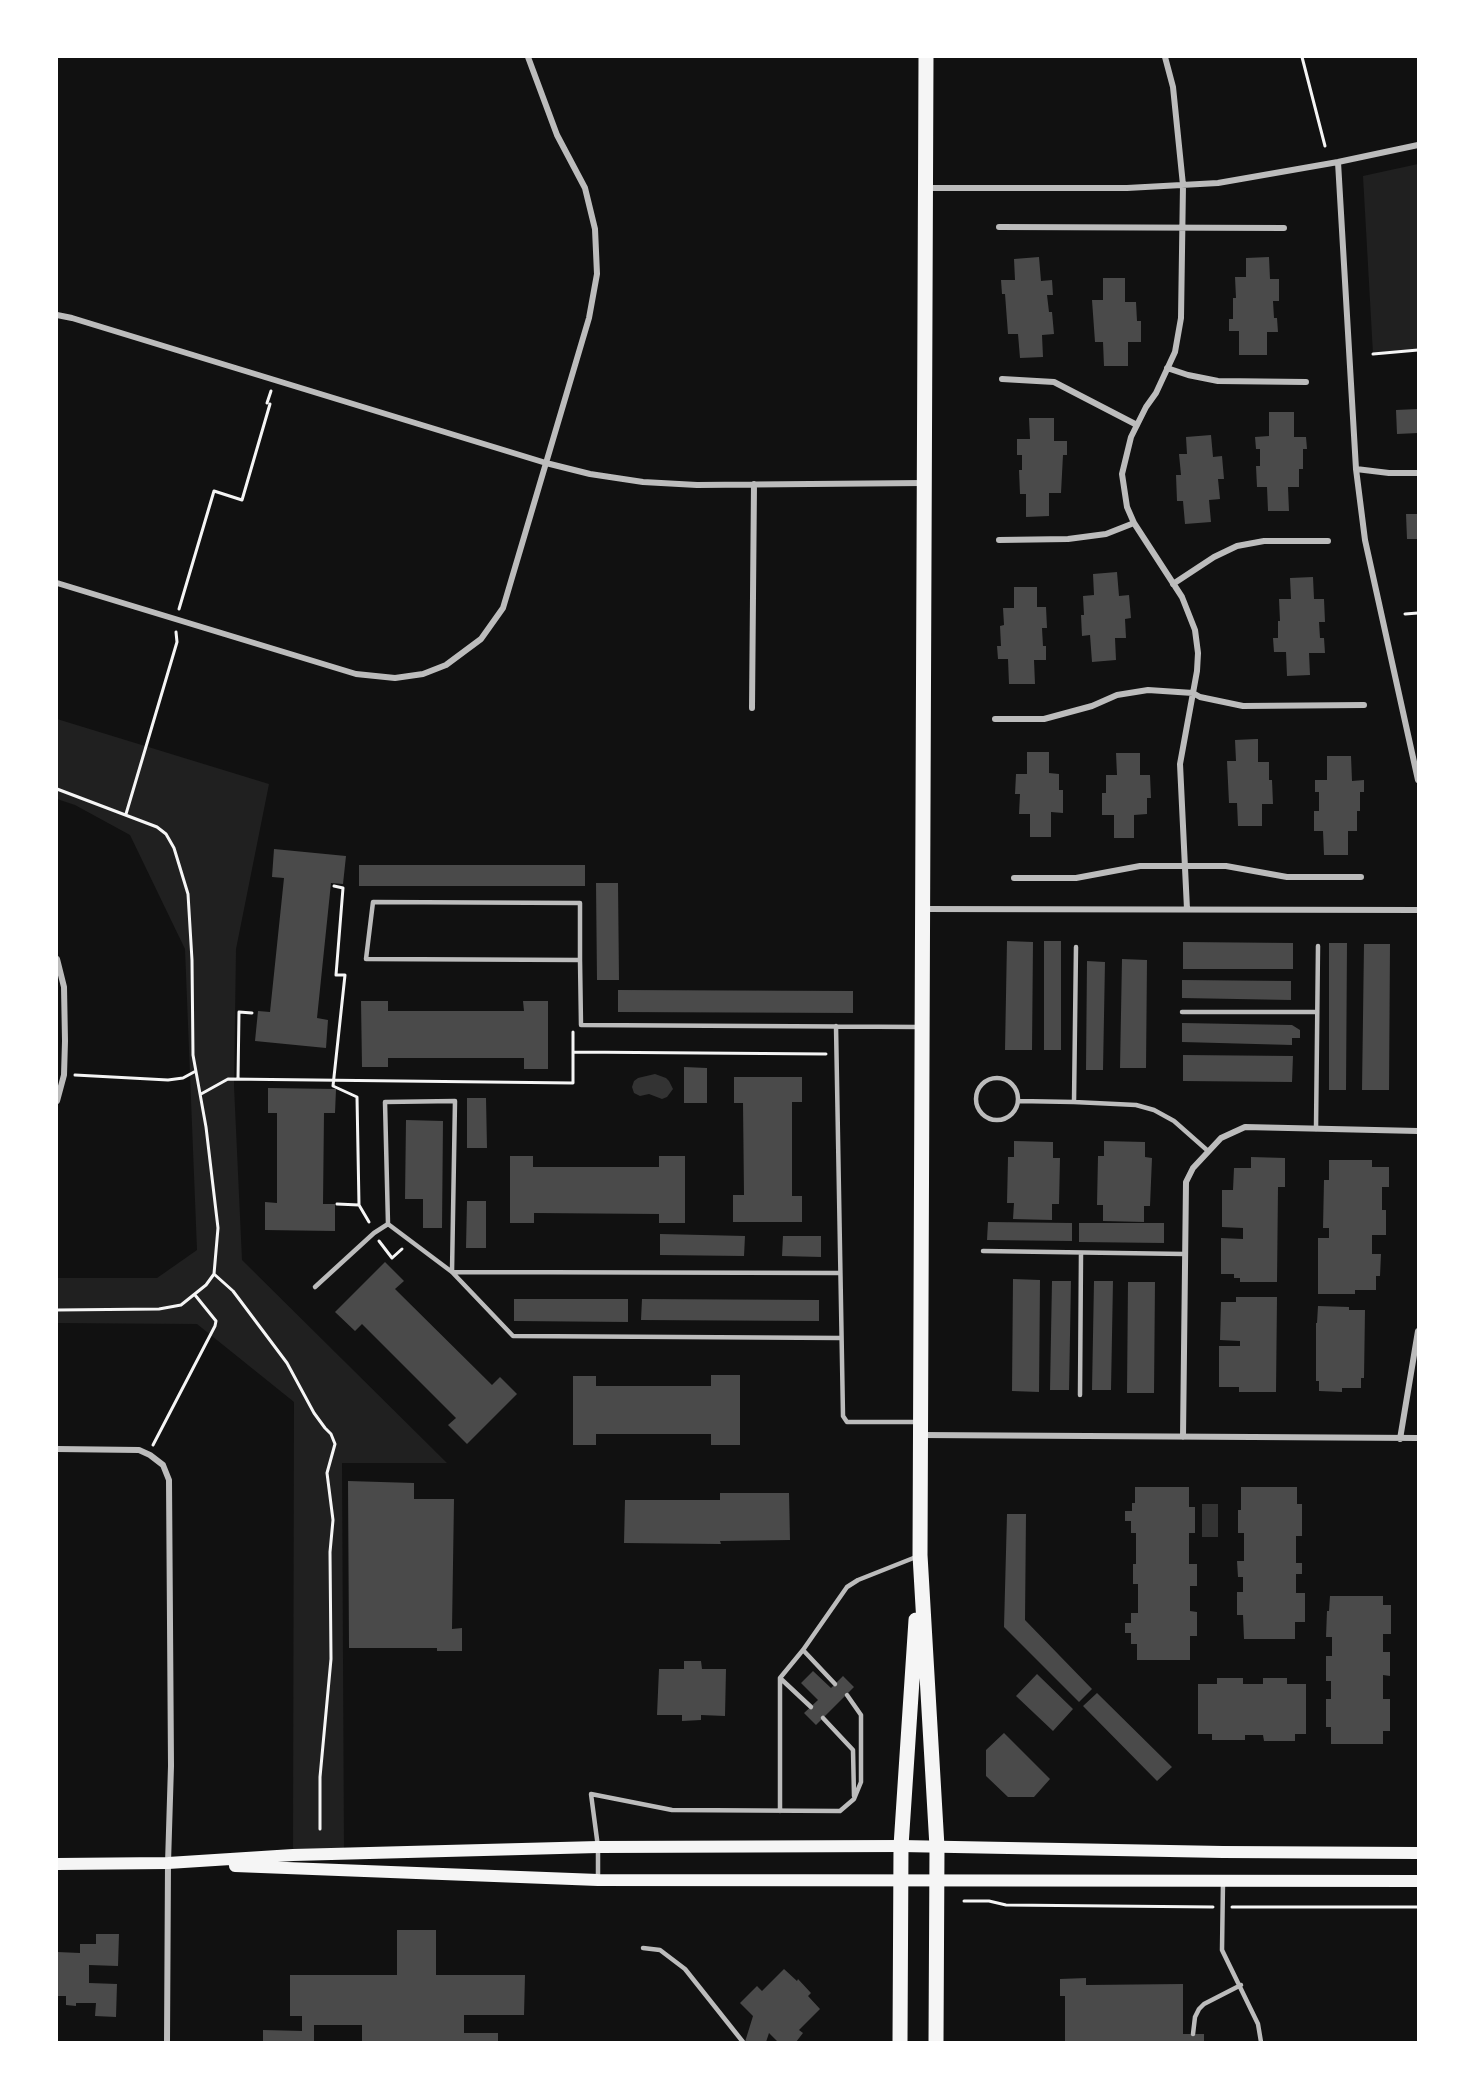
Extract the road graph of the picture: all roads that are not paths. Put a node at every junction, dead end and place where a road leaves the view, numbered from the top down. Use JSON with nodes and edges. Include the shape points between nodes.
{"nodes":[{"id":1,"x":528,"y":57,"type":"edge"},
{"id":2,"x":926,"y":57,"type":"edge"},
{"id":3,"x":1165,"y":57,"type":"edge"},
{"id":4,"x":1418,"y":145,"type":"edge"},
{"id":5,"x":1338,"y":162,"type":"junction"},
{"id":6,"x":1183,"y":185,"type":"junction"},
{"id":7,"x":926,"y":188,"type":"junction"},
{"id":8,"x":999,"y":227,"type":"dead end"},
{"id":9,"x":1183,"y":228,"type":"junction"},
{"id":10,"x":1284,"y":228,"type":"dead end"},
{"id":11,"x":57,"y":315,"type":"edge"},
{"id":12,"x":1167,"y":368,"type":"junction"},
{"id":13,"x":1002,"y":379,"type":"dead end"},
{"id":14,"x":1306,"y":382,"type":"dead end"},
{"id":15,"x":1137,"y":425,"type":"junction"},
{"id":16,"x":546,"y":463,"type":"junction"},
{"id":17,"x":1356,"y":469,"type":"junction"},
{"id":18,"x":1418,"y":473,"type":"edge"},
{"id":19,"x":925,"y":483,"type":"junction"},
{"id":20,"x":754,"y":484,"type":"junction"},
{"id":21,"x":1134,"y":523,"type":"junction"},
{"id":22,"x":999,"y":540,"type":"dead end"},
{"id":23,"x":1328,"y":541,"type":"dead end"},
{"id":24,"x":57,"y":583,"type":"edge"},
{"id":25,"x":1173,"y":584,"type":"junction"},
{"id":26,"x":1193,"y":693,"type":"junction"},
{"id":27,"x":1364,"y":705,"type":"dead end"},
{"id":28,"x":752,"y":708,"type":"dead end"},
{"id":29,"x":995,"y":719,"type":"dead end"},
{"id":30,"x":1418,"y":780,"type":"edge"},
{"id":31,"x":1185,"y":866,"type":"junction"},
{"id":32,"x":1361,"y":877,"type":"dead end"},
{"id":33,"x":1014,"y":878,"type":"dead end"},
{"id":34,"x":923,"y":909,"type":"junction"},
{"id":35,"x":1187,"y":909,"type":"junction"},
{"id":36,"x":1418,"y":910,"type":"edge"},
{"id":37,"x":1318,"y":946,"type":"dead end"},
{"id":38,"x":1076,"y":948,"type":"dead end"},
{"id":39,"x":57,"y":959,"type":"edge"},
{"id":40,"x":580,"y":960,"type":"junction"},
{"id":41,"x":1182,"y":1012,"type":"dead end"},
{"id":42,"x":1317,"y":1012,"type":"junction"},
{"id":43,"x":836,"y":1026,"type":"junction"},
{"id":44,"x":922,"y":1027,"type":"junction"},
{"id":45,"x":57,"y":1101,"type":"edge"},
{"id":46,"x":1018,"y":1101,"type":"junction"},
{"id":47,"x":1074,"y":1102,"type":"junction"},
{"id":48,"x":1316,"y":1129,"type":"junction"},
{"id":49,"x":1418,"y":1131,"type":"edge"},
{"id":50,"x":1208,"y":1150,"type":"junction"},
{"id":51,"x":388,"y":1224,"type":"junction"},
{"id":52,"x":983,"y":1251,"type":"dead end"},
{"id":53,"x":1081,"y":1253,"type":"junction"},
{"id":54,"x":1185,"y":1254,"type":"junction"},
{"id":55,"x":452,"y":1272,"type":"junction"},
{"id":56,"x":840,"y":1273,"type":"junction"},
{"id":57,"x":315,"y":1287,"type":"dead end"},
{"id":58,"x":1418,"y":1331,"type":"edge"},
{"id":59,"x":841,"y":1338,"type":"junction"},
{"id":60,"x":1080,"y":1395,"type":"dead end"},
{"id":61,"x":921,"y":1428,"type":"junction"},
{"id":62,"x":1182,"y":1437,"type":"junction"},
{"id":63,"x":1400,"y":1438,"type":"junction"},
{"id":64,"x":1418,"y":1438,"type":"edge"},
{"id":65,"x":57,"y":1449,"type":"edge"},
{"id":66,"x":920,"y":1555,"type":"junction"},
{"id":67,"x":803,"y":1650,"type":"junction"},
{"id":68,"x":780,"y":1678,"type":"junction"},
{"id":69,"x":835,"y":1684,"type":"dead end"},
{"id":70,"x":847,"y":1695,"type":"dead end"},
{"id":71,"x":811,"y":1707,"type":"dead end"},
{"id":72,"x":823,"y":1718,"type":"dead end"},
{"id":73,"x":854,"y":1799,"type":"junction"},
{"id":74,"x":780,"y":1811,"type":"junction"},
{"id":75,"x":901,"y":1846,"type":"junction"},
{"id":76,"x":598,"y":1847,"type":"junction"},
{"id":77,"x":937,"y":1847,"type":"junction"},
{"id":78,"x":1418,"y":1853,"type":"edge"},
{"id":79,"x":168,"y":1863,"type":"junction"},
{"id":80,"x":57,"y":1864,"type":"edge"},
{"id":81,"x":598,"y":1880,"type":"junction"},
{"id":82,"x":900,"y":1881,"type":"junction"},
{"id":83,"x":1223,"y":1881,"type":"junction"},
{"id":84,"x":1418,"y":1881,"type":"edge"},
{"id":85,"x":937,"y":1882,"type":"junction"},
{"id":86,"x":643,"y":1948,"type":"dead end"},
{"id":87,"x":1241,"y":1985,"type":"junction"},
{"id":88,"x":1193,"y":2034,"type":"dead end"},
{"id":89,"x":167,"y":2042,"type":"edge"},
{"id":90,"x":743,"y":2042,"type":"edge"},
{"id":91,"x":900,"y":2042,"type":"edge"},
{"id":92,"x":936,"y":2042,"type":"edge"},
{"id":93,"x":1261,"y":2042,"type":"edge"}],
"edges":[{"from":1,"to":16,"type":"street","via":[[557,135],[585,188],[597,251],[589,318]]},
{"from":2,"to":7,"type":"main road"},
{"from":3,"to":6,"type":"street","via":[[1173,87]]},
{"from":4,"to":5,"type":"street"},
{"from":5,"to":6,"type":"street","via":[[1218,183]]},
{"from":5,"to":17,"type":"street"},
{"from":6,"to":7,"type":"street"},
{"from":6,"to":9,"type":"street"},
{"from":7,"to":19,"type":"main road"},
{"from":8,"to":9,"type":"street"},
{"from":9,"to":10,"type":"street"},
{"from":9,"to":12,"type":"street","via":[[1181,318],[1175,352]]},
{"from":11,"to":16,"type":"street"},
{"from":12,"to":14,"type":"street","via":[[1218,381]]},
{"from":12,"to":15,"type":"street"},
{"from":13,"to":15,"type":"street","via":[[1054,382]]},
{"from":15,"to":21,"type":"street","via":[[1122,474]]},
{"from":16,"to":20,"type":"street","via":[[643,482]]},
{"from":16,"to":24,"type":"street","via":[[503,609],[477,643],[447,665],[423,674],[395,678],[356,674]]},
{"from":17,"to":18,"type":"street"},
{"from":17,"to":30,"type":"street","via":[[1365,540]]},
{"from":19,"to":20,"type":"street"},
{"from":19,"to":34,"type":"main road"},
{"from":20,"to":28,"type":"street"},
{"from":21,"to":22,"type":"street","via":[[1106,534],[1068,539]]},
{"from":21,"to":25,"type":"street"},
{"from":23,"to":25,"type":"street","via":[[1264,541],[1237,546]]},
{"from":25,"to":26,"type":"street","via":[[1195,630],[1198,653]]},
{"from":26,"to":27,"type":"street","via":[[1244,705]]},
{"from":26,"to":29,"type":"street","via":[[1148,690],[1117,695],[1044,719]]},
{"from":26,"to":31,"type":"street","via":[[1180,764]]},
{"from":31,"to":32,"type":"street","via":[[1226,866],[1287,877]]},
{"from":31,"to":33,"type":"street","via":[[1140,866],[1076,878]]},
{"from":31,"to":35,"type":"street"},
{"from":34,"to":35,"type":"street"},
{"from":34,"to":44,"type":"main road"},
{"from":35,"to":36,"type":"street"},
{"from":37,"to":42,"type":"lane"},
{"from":38,"to":47,"type":"lane"},
{"from":39,"to":45,"type":"street","via":[[65,998],[64,1074]]},
{"from":40,"to":40,"type":"lane","via":[[580,903],[373,902],[366,959]]},
{"from":40,"to":43,"type":"lane","via":[[581,1025]]},
{"from":41,"to":42,"type":"lane"},
{"from":42,"to":48,"type":"lane"},
{"from":43,"to":44,"type":"lane"},
{"from":43,"to":56,"type":"lane"},
{"from":44,"to":61,"type":"main road"},
{"from":46,"to":46,"type":"lane","via":[[1013,1085],[999,1078],[983,1083],[975,1098],[981,1114],[998,1120],[1012,1114]]},
{"from":46,"to":47,"type":"lane"},
{"from":47,"to":50,"type":"lane","via":[[1136,1105],[1154,1110],[1174,1121]]},
{"from":48,"to":49,"type":"street"},
{"from":48,"to":50,"type":"street","via":[[1245,1127],[1221,1138]]},
{"from":50,"to":54,"type":"street","via":[[1186,1182]]},
{"from":51,"to":55,"type":"lane"},
{"from":51,"to":55,"type":"lane","via":[[385,1102],[455,1101]]},
{"from":51,"to":57,"type":"lane"},
{"from":52,"to":53,"type":"lane"},
{"from":53,"to":54,"type":"lane"},
{"from":53,"to":60,"type":"lane"},
{"from":54,"to":62,"type":"street"},
{"from":55,"to":56,"type":"lane"},
{"from":55,"to":59,"type":"lane","via":[[513,1336]]},
{"from":56,"to":59,"type":"lane"},
{"from":58,"to":63,"type":"street"},
{"from":59,"to":61,"type":"lane","via":[[843,1416],[847,1422]]},
{"from":61,"to":62,"type":"street"},
{"from":61,"to":66,"type":"main road"},
{"from":62,"to":63,"type":"street"},
{"from":63,"to":64,"type":"street"},
{"from":65,"to":79,"type":"street","via":[[139,1450],[162,1466],[169,1480]]},
{"from":66,"to":67,"type":"lane","via":[[847,1587]]},
{"from":66,"to":75,"type":"main road"},
{"from":66,"to":77,"type":"main road"},
{"from":67,"to":68,"type":"lane"},
{"from":67,"to":69,"type":"lane"},
{"from":68,"to":71,"type":"lane"},
{"from":68,"to":74,"type":"lane"},
{"from":70,"to":73,"type":"lane","via":[[861,1714],[861,1782]]},
{"from":72,"to":73,"type":"lane","via":[[853,1750]]},
{"from":73,"to":74,"type":"lane","via":[[840,1811]]},
{"from":74,"to":76,"type":"lane","via":[[672,1810],[591,1794]]},
{"from":75,"to":76,"type":"main road"},
{"from":75,"to":77,"type":"main road"},
{"from":75,"to":82,"type":"main road"},
{"from":76,"to":79,"type":"main road"},
{"from":76,"to":81,"type":"lane"},
{"from":77,"to":78,"type":"main road"},
{"from":77,"to":85,"type":"main road"},
{"from":79,"to":80,"type":"main road"},
{"from":79,"to":81,"type":"main road"},
{"from":79,"to":89,"type":"street"},
{"from":81,"to":82,"type":"main road"},
{"from":82,"to":85,"type":"main road"},
{"from":82,"to":91,"type":"main road"},
{"from":83,"to":84,"type":"main road"},
{"from":83,"to":85,"type":"main road"},
{"from":83,"to":87,"type":"lane","via":[[1222,1950]]},
{"from":85,"to":92,"type":"main road"},
{"from":86,"to":90,"type":"lane","via":[[660,1950],[685,1969]]},
{"from":87,"to":88,"type":"lane","via":[[1199,2009]]},
{"from":87,"to":93,"type":"lane","via":[[1258,2024]]}]}
